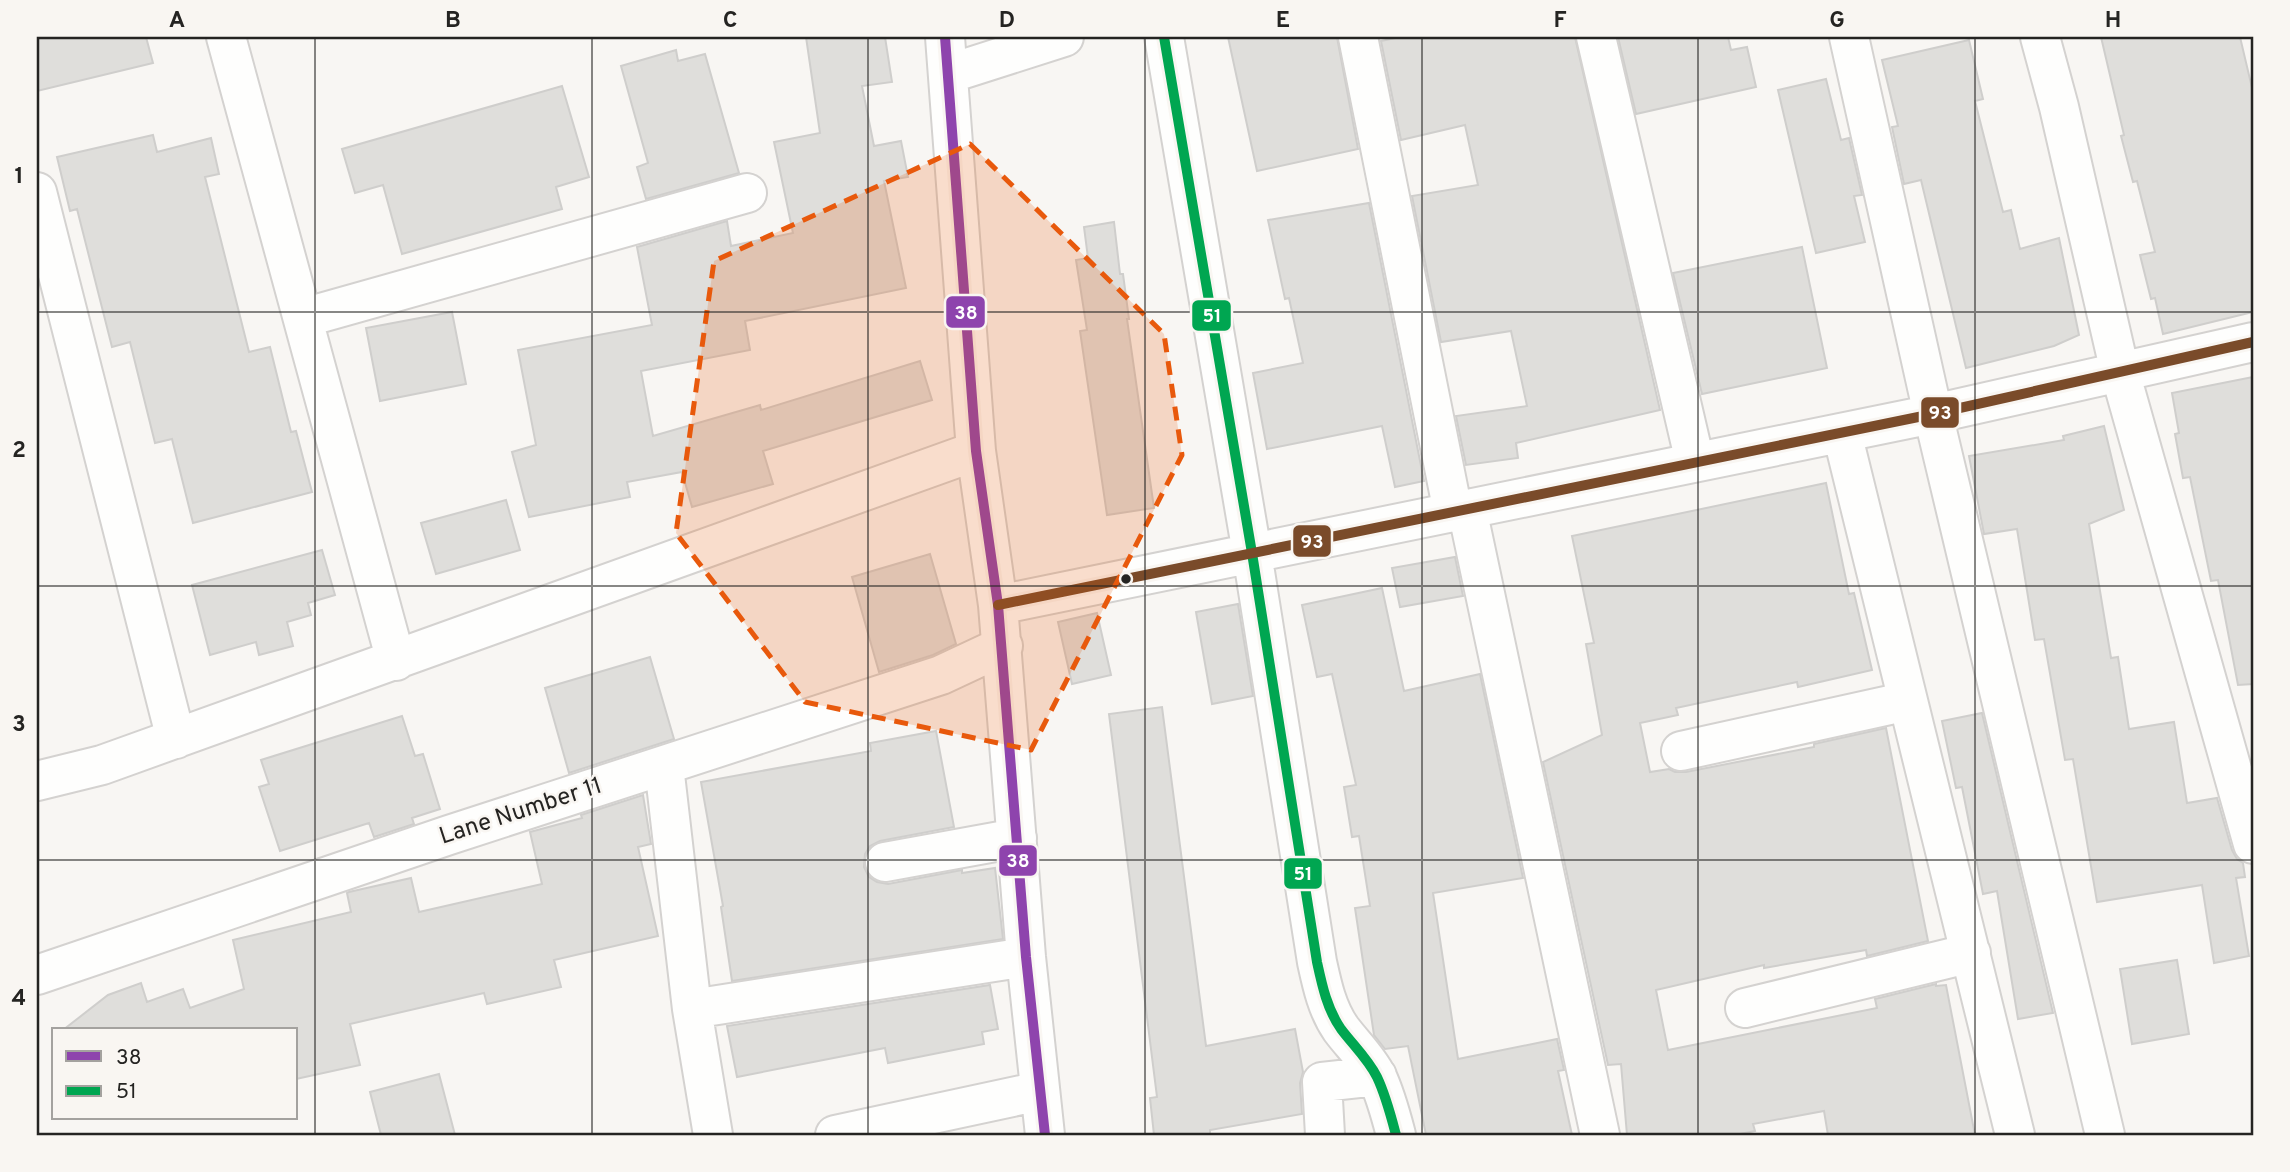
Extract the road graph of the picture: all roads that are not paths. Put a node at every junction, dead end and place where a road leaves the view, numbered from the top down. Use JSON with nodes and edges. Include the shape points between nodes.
{"nodes":[{"id":1,"x":226,"y":37,"type":"edge"},
{"id":2,"x":945,"y":37,"type":"edge"},
{"id":3,"x":1064,"y":37,"type":"edge"},
{"id":4,"x":1164,"y":37,"type":"edge"},
{"id":5,"x":1358,"y":37,"type":"edge"},
{"id":6,"x":1596,"y":37,"type":"edge"},
{"id":7,"x":1849,"y":37,"type":"edge"},
{"id":8,"x":2040,"y":37,"type":"edge"},
{"id":9,"x":948,"y":74,"type":"junction"},
{"id":10,"x":37,"y":192,"type":"edge"},
{"id":11,"x":747,"y":193,"type":"dead end"},
{"id":12,"x":303,"y":318,"type":"junction"},
{"id":13,"x":2253,"y":342,"type":"edge"},
{"id":14,"x":2120,"y":372,"type":"junction"},
{"id":15,"x":1933,"y":414,"type":"junction"},
{"id":16,"x":1842,"y":433,"type":"junction"},
{"id":17,"x":976,"y":451,"type":"junction"},
{"id":18,"x":1695,"y":462,"type":"junction"},
{"id":19,"x":1460,"y":510,"type":"junction"},
{"id":20,"x":1252,"y":553,"type":"junction"},
{"id":21,"x":999,"y":605,"type":"junction"},
{"id":22,"x":1003,"y":646,"type":"junction"},
{"id":23,"x":396,"y":661,"type":"junction"},
{"id":24,"x":1908,"y":701,"type":"junction"},
{"id":25,"x":176,"y":739,"type":"junction"},
{"id":26,"x":1681,"y":751,"type":"dead end"},
{"id":27,"x":664,"y":766,"type":"junction"},
{"id":28,"x":37,"y":781,"type":"edge"},
{"id":29,"x":1017,"y":838,"type":"junction"},
{"id":30,"x":2253,"y":844,"type":"edge"},
{"id":31,"x":885,"y":862,"type":"dead end"},
{"id":32,"x":1971,"y":953,"type":"junction"},
{"id":33,"x":1026,"y":957,"type":"junction"},
{"id":34,"x":37,"y":975,"type":"edge"},
{"id":35,"x":1745,"y":1008,"type":"dead end"},
{"id":36,"x":692,"y":1009,"type":"junction"},
{"id":37,"x":1377,"y":1076,"type":"junction"},
{"id":38,"x":1040,"y":1091,"type":"junction"},
{"id":39,"x":713,"y":1135,"type":"edge"},
{"id":40,"x":835,"y":1135,"type":"edge"},
{"id":41,"x":1045,"y":1135,"type":"edge"},
{"id":42,"x":1325,"y":1135,"type":"edge"},
{"id":43,"x":1396,"y":1135,"type":"edge"},
{"id":44,"x":1600,"y":1135,"type":"edge"},
{"id":45,"x":2015,"y":1135,"type":"edge"},
{"id":46,"x":2105,"y":1135,"type":"edge"}],
"edges":[{"from":1,"to":12,"type":"street"},
{"from":2,"to":9,"type":"street"},
{"from":3,"to":9,"type":"street"},
{"from":4,"to":20,"type":"street"},
{"from":5,"to":19,"type":"street"},
{"from":6,"to":18,"type":"street"},
{"from":7,"to":15,"type":"street"},
{"from":8,"to":14,"type":"street"},
{"from":9,"to":17,"type":"street"},
{"from":10,"to":25,"type":"street"},
{"from":11,"to":12,"type":"street"},
{"from":12,"to":23,"type":"street"},
{"from":13,"to":14,"type":"street"},
{"from":14,"to":15,"type":"street"},
{"from":14,"to":30,"type":"street"},
{"from":15,"to":16,"type":"street"},
{"from":15,"to":46,"type":"street"},
{"from":16,"to":18,"type":"street"},
{"from":16,"to":24,"type":"street"},
{"from":17,"to":21,"type":"street"},
{"from":17,"to":23,"type":"street"},
{"from":18,"to":19,"type":"street"},
{"from":19,"to":20,"type":"street"},
{"from":19,"to":44,"type":"street"},
{"from":20,"to":21,"type":"street"},
{"from":20,"to":37,"type":"street","via":[[1324,995],[1340,1028]]},
{"from":21,"to":22,"type":"street"},
{"from":22,"to":27,"type":"street","name":"Lane Number 11","via":[[941,676]]},
{"from":22,"to":29,"type":"street"},
{"from":23,"to":25,"type":"street"},
{"from":24,"to":26,"type":"street"},
{"from":24,"to":32,"type":"street"},
{"from":25,"to":28,"type":"street"},
{"from":27,"to":34,"type":"street","name":"Lane Number 11"},
{"from":27,"to":36,"type":"street"},
{"from":29,"to":31,"type":"street"},
{"from":29,"to":33,"type":"street"},
{"from":32,"to":35,"type":"street"},
{"from":32,"to":45,"type":"street"},
{"from":33,"to":36,"type":"street"},
{"from":33,"to":38,"type":"street"},
{"from":36,"to":39,"type":"street"},
{"from":37,"to":42,"type":"street","via":[[1321,1082]]},
{"from":37,"to":43,"type":"street"},
{"from":38,"to":40,"type":"street"},
{"from":38,"to":41,"type":"street"}]}
